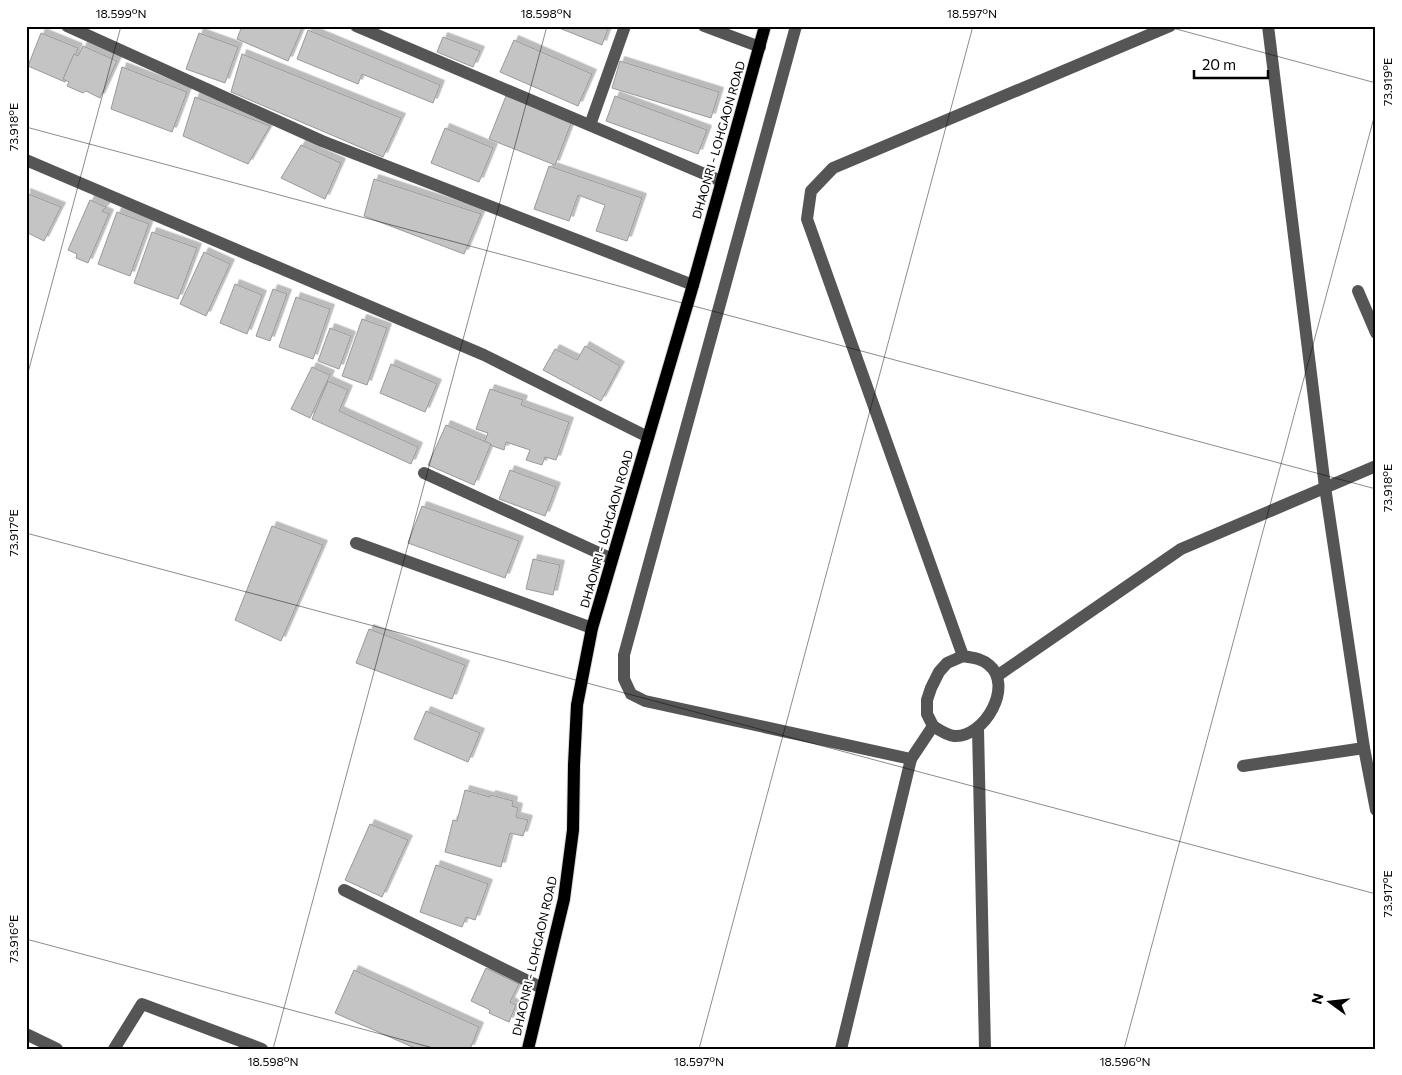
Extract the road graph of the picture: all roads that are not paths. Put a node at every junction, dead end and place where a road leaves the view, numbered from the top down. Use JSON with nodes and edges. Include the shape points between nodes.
{"nodes":[{"id":1,"x":67,"y":26,"type":"edge"},
{"id":2,"x":356,"y":26,"type":"edge"},
{"id":3,"x":625,"y":26,"type":"edge"},
{"id":4,"x":704,"y":26,"type":"edge"},
{"id":5,"x":765,"y":26,"type":"edge"},
{"id":6,"x":796,"y":26,"type":"edge"},
{"id":7,"x":1170,"y":26,"type":"edge"},
{"id":8,"x":1268,"y":26,"type":"edge"},
{"id":9,"x":760,"y":47,"type":"junction"},
{"id":10,"x":590,"y":125,"type":"junction"},
{"id":11,"x":26,"y":160,"type":"edge"},
{"id":12,"x":721,"y":181,"type":"junction"},
{"id":13,"x":692,"y":285,"type":"junction"},
{"id":14,"x":1358,"y":291,"type":"dead end"},
{"id":15,"x":1376,"y":334,"type":"edge"},
{"id":16,"x":648,"y":437,"type":"junction"},
{"id":17,"x":1376,"y":466,"type":"edge"},
{"id":18,"x":424,"y":473,"type":"dead end"},
{"id":19,"x":1325,"y":487,"type":"junction"},
{"id":20,"x":356,"y":542,"type":"dead end"},
{"id":21,"x":612,"y":559,"type":"junction"},
{"id":22,"x":592,"y":628,"type":"junction"},
{"id":23,"x":964,"y":656,"type":"junction"},
{"id":24,"x":997,"y":676,"type":"junction"},
{"id":25,"x":933,"y":726,"type":"junction"},
{"id":26,"x":978,"y":728,"type":"junction"},
{"id":27,"x":1364,"y":748,"type":"junction"},
{"id":28,"x":911,"y":759,"type":"junction"},
{"id":29,"x":1244,"y":766,"type":"dead end"},
{"id":30,"x":1376,"y":810,"type":"edge"},
{"id":31,"x":344,"y":890,"type":"dead end"},
{"id":32,"x":542,"y":988,"type":"junction"},
{"id":33,"x":26,"y":1034,"type":"edge"},
{"id":34,"x":57,"y":1049,"type":"edge"},
{"id":35,"x":114,"y":1049,"type":"edge"},
{"id":36,"x":262,"y":1049,"type":"edge"},
{"id":37,"x":528,"y":1049,"type":"edge"},
{"id":38,"x":841,"y":1049,"type":"edge"},
{"id":39,"x":985,"y":1049,"type":"edge"}],
"edges":[{"from":1,"to":13,"type":"street","via":[[322,141]]},
{"from":2,"to":10,"type":"street"},
{"from":3,"to":10,"type":"street"},
{"from":4,"to":9,"type":"street"},
{"from":5,"to":9,"type":"main road","name":"DHAONRI - LOHGAON ROAD"},
{"from":6,"to":28,"type":"street","via":[[624,655],[624,679],[631,694],[645,701]]},
{"from":7,"to":23,"type":"street","via":[[833,168],[811,191],[807,218]]},
{"from":8,"to":19,"type":"street"},
{"from":9,"to":12,"type":"main road","name":"DHAONRI - LOHGAON ROAD"},
{"from":10,"to":12,"type":"street"},
{"from":11,"to":16,"type":"street","via":[[484,355]]},
{"from":12,"to":13,"type":"main road","name":"DHAONRI - LOHGAON ROAD"},
{"from":13,"to":16,"type":"main road","name":"DHAONRI - LOHGAON ROAD"},
{"from":14,"to":15,"type":"street"},
{"from":16,"to":21,"type":"main road","name":"DHAONRI - LOHGAON ROAD"},
{"from":17,"to":19,"type":"street"},
{"from":18,"to":21,"type":"street"},
{"from":19,"to":24,"type":"street","via":[[1181,549]]},
{"from":19,"to":27,"type":"street"},
{"from":20,"to":22,"type":"street"},
{"from":21,"to":22,"type":"main road","name":"DHAONRI - LOHGAON ROAD"},
{"from":22,"to":32,"type":"main road","name":"DHAONRI - LOHGAON ROAD","via":[[577,705],[573,830],[564,899]]},
{"from":23,"to":24,"type":"street","via":[[981,659]]},
{"from":23,"to":25,"type":"street","via":[[947,663],[931,688],[927,714]]},
{"from":24,"to":26,"type":"street","via":[[997,696],[987,719]]},
{"from":25,"to":26,"type":"street","via":[[954,736]]},
{"from":25,"to":28,"type":"street"},
{"from":26,"to":39,"type":"street"},
{"from":27,"to":29,"type":"street"},
{"from":27,"to":30,"type":"street"},
{"from":28,"to":38,"type":"street"},
{"from":31,"to":32,"type":"street"},
{"from":32,"to":37,"type":"main road","name":"DHAONRI - LOHGAON ROAD"},
{"from":33,"to":34,"type":"street"},
{"from":35,"to":36,"type":"street","via":[[142,1004]]}]}
